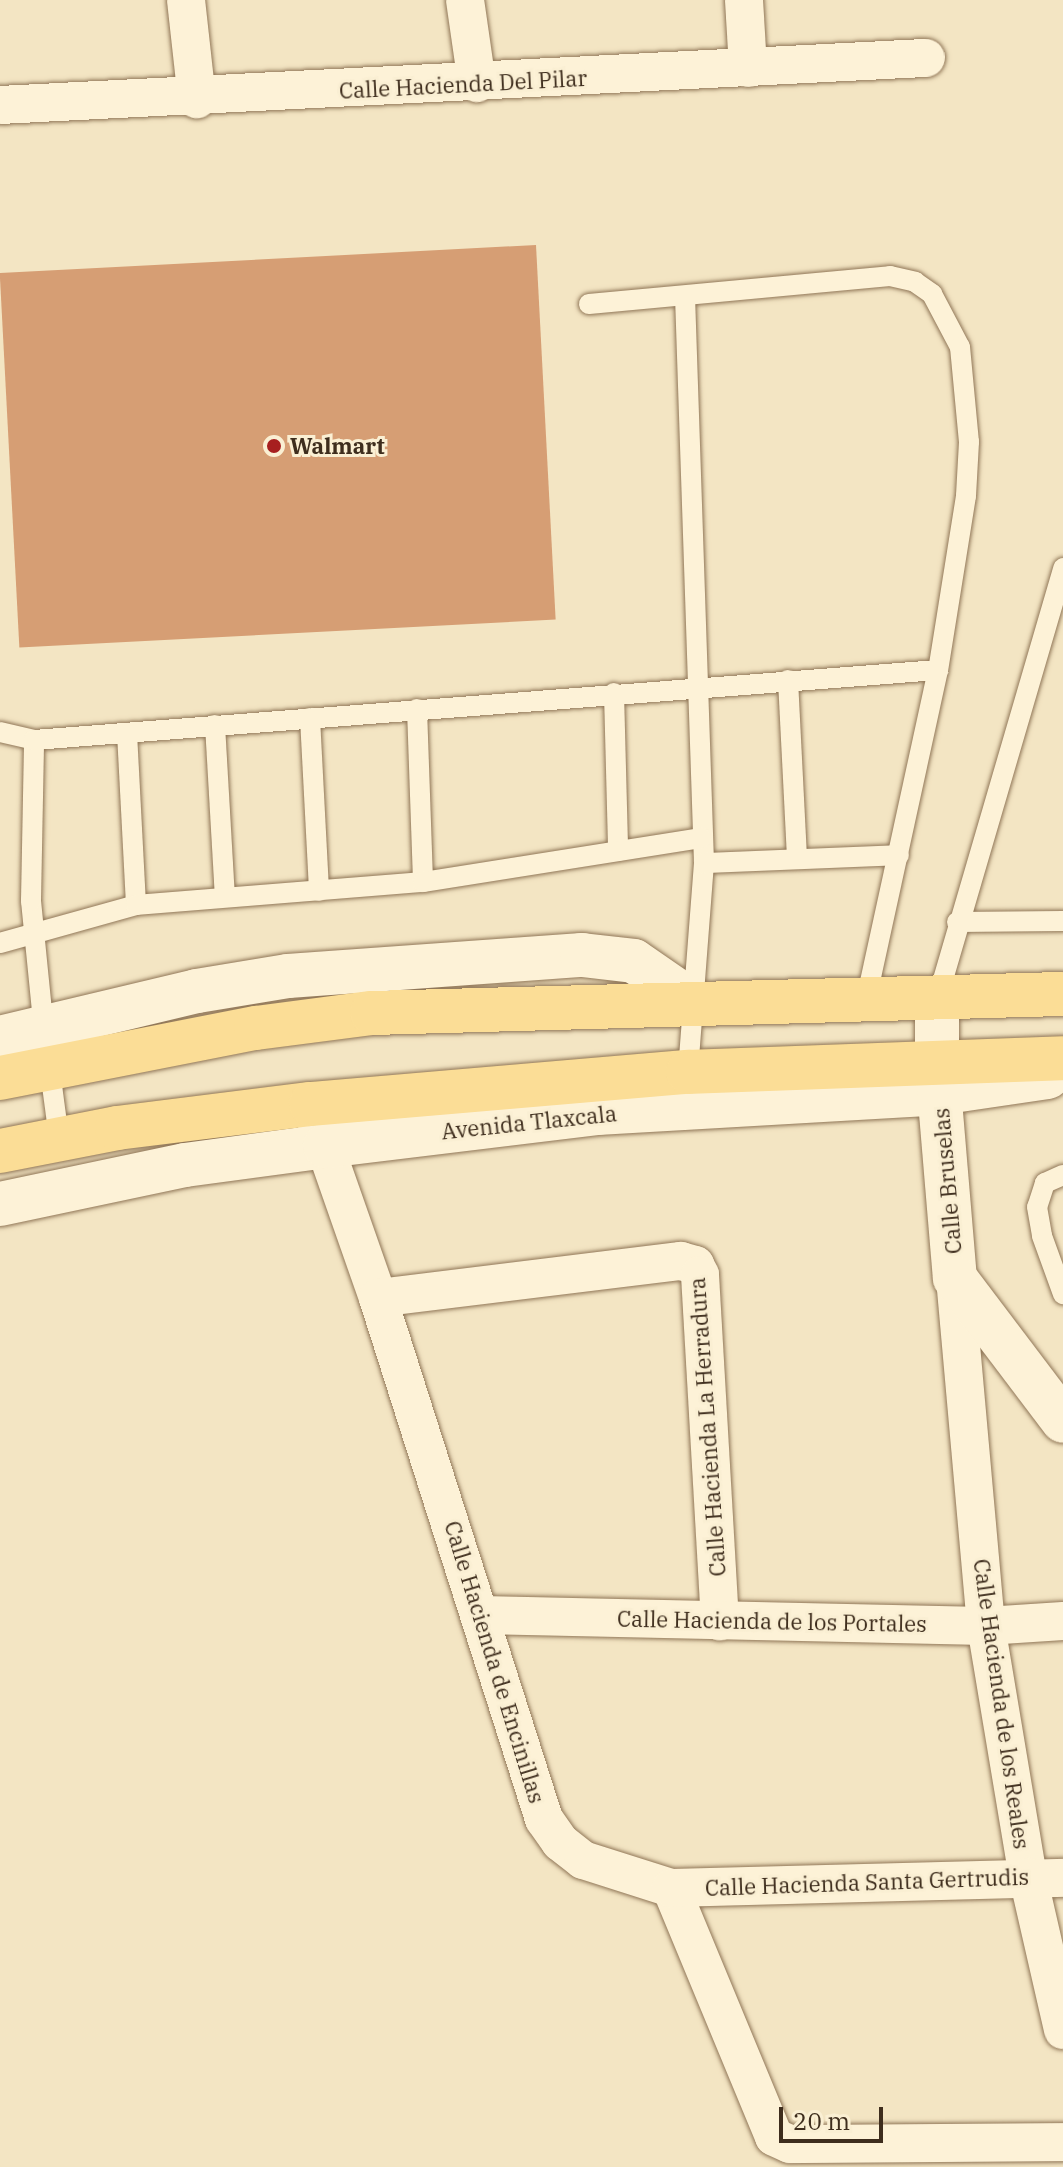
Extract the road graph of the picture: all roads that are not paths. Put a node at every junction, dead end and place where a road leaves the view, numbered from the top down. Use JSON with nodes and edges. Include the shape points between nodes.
{"nodes":[{"id":1,"x":186,"y":0,"type":"edge"},
{"id":2,"x":465,"y":0,"type":"edge"},
{"id":3,"x":744,"y":0,"type":"edge"},
{"id":4,"x":926,"y":58,"type":"dead end"},
{"id":5,"x":748,"y":68,"type":"junction"},
{"id":6,"x":477,"y":83,"type":"junction"},
{"id":7,"x":197,"y":99,"type":"junction"},
{"id":8,"x":0,"y":105,"type":"edge"},
{"id":9,"x":685,"y":296,"type":"junction"},
{"id":10,"x":589,"y":304,"type":"dead end"},
{"id":11,"x":1063,"y":568,"type":"edge"},
{"id":12,"x":1053,"y":639,"type":"edge"},
{"id":13,"x":938,"y":670,"type":"junction"},
{"id":14,"x":788,"y":680,"type":"junction"},
{"id":15,"x":699,"y":686,"type":"junction"},
{"id":16,"x":614,"y":693,"type":"junction"},
{"id":17,"x":417,"y":709,"type":"junction"},
{"id":18,"x":310,"y":718,"type":"junction"},
{"id":19,"x":215,"y":725,"type":"junction"},
{"id":20,"x":0,"y":732,"type":"edge"},
{"id":21,"x":127,"y":733,"type":"junction"},
{"id":22,"x":34,"y":740,"type":"junction"},
{"id":23,"x":702,"y":838,"type":"junction"},
{"id":24,"x":618,"y":851,"type":"junction"},
{"id":25,"x":899,"y":855,"type":"junction"},
{"id":26,"x":797,"y":859,"type":"junction"},
{"id":27,"x":704,"y":863,"type":"junction"},
{"id":28,"x":423,"y":882,"type":"junction"},
{"id":29,"x":319,"y":891,"type":"junction"},
{"id":30,"x":225,"y":897,"type":"junction"},
{"id":31,"x":136,"y":905,"type":"junction"},
{"id":32,"x":1063,"y":921,"type":"edge"},
{"id":33,"x":957,"y":922,"type":"junction"},
{"id":34,"x":34,"y":932,"type":"junction"},
{"id":35,"x":0,"y":943,"type":"edge"},
{"id":36,"x":1063,"y":994,"type":"edge"},
{"id":37,"x":866,"y":1000,"type":"junction"},
{"id":38,"x":937,"y":1000,"type":"junction"},
{"id":39,"x":692,"y":1001,"type":"junction"},
{"id":40,"x":0,"y":1038,"type":"edge"},
{"id":41,"x":46,"y":1047,"type":"junction"},
{"id":42,"x":1063,"y":1058,"type":"edge"},
{"id":43,"x":688,"y":1072,"type":"junction"},
{"id":44,"x":1063,"y":1077,"type":"edge"},
{"id":45,"x":0,"y":1078,"type":"edge"},
{"id":46,"x":938,"y":1079,"type":"junction"},
{"id":47,"x":311,"y":1104,"type":"junction"},
{"id":48,"x":59,"y":1138,"type":"junction"},
{"id":49,"x":325,"y":1146,"type":"junction"},
{"id":50,"x":0,"y":1151,"type":"edge"},
{"id":51,"x":1063,"y":1175,"type":"edge"},
{"id":52,"x":0,"y":1204,"type":"edge"},
{"id":53,"x":955,"y":1278,"type":"junction"},
{"id":54,"x":1063,"y":1294,"type":"edge"},
{"id":55,"x":378,"y":1298,"type":"junction"},
{"id":56,"x":1063,"y":1421,"type":"edge"},
{"id":57,"x":481,"y":1615,"type":"junction"},
{"id":58,"x":720,"y":1621,"type":"junction"},
{"id":59,"x":1063,"y":1621,"type":"edge"},
{"id":60,"x":986,"y":1626,"type":"junction"},
{"id":61,"x":1045,"y":1877,"type":"edge"},
{"id":62,"x":671,"y":1888,"type":"junction"},
{"id":63,"x":1063,"y":2030,"type":"edge"},
{"id":64,"x":1063,"y":2142,"type":"edge"}],
"edges":[{"from":1,"to":7,"type":"street"},
{"from":2,"to":6,"type":"street"},
{"from":3,"to":5,"type":"street"},
{"from":4,"to":5,"type":"street","name":"Calle Hacienda Del Pilar"},
{"from":5,"to":6,"type":"street","name":"Calle Hacienda Del Pilar"},
{"from":6,"to":7,"type":"street","name":"Calle Hacienda Del Pilar"},
{"from":7,"to":8,"type":"street","name":"Calle Hacienda Del Pilar"},
{"from":9,"to":10,"type":"lane"},
{"from":9,"to":13,"type":"lane","via":[[890,276],[915,282],[932,294],[960,347],[969,442],[966,496]]},
{"from":9,"to":15,"type":"lane"},
{"from":11,"to":12,"type":"lane"},
{"from":12,"to":33,"type":"lane"},
{"from":13,"to":14,"type":"lane"},
{"from":13,"to":25,"type":"lane"},
{"from":14,"to":15,"type":"lane"},
{"from":14,"to":26,"type":"lane"},
{"from":15,"to":16,"type":"lane"},
{"from":15,"to":23,"type":"lane"},
{"from":16,"to":17,"type":"lane"},
{"from":16,"to":24,"type":"lane"},
{"from":17,"to":18,"type":"lane"},
{"from":17,"to":28,"type":"lane"},
{"from":18,"to":19,"type":"lane"},
{"from":18,"to":29,"type":"lane"},
{"from":19,"to":21,"type":"lane"},
{"from":19,"to":30,"type":"lane"},
{"from":20,"to":22,"type":"lane"},
{"from":21,"to":22,"type":"lane"},
{"from":21,"to":31,"type":"lane"},
{"from":22,"to":34,"type":"lane"},
{"from":23,"to":24,"type":"lane"},
{"from":23,"to":27,"type":"lane"},
{"from":24,"to":28,"type":"lane"},
{"from":25,"to":26,"type":"lane"},
{"from":25,"to":37,"type":"lane"},
{"from":26,"to":27,"type":"lane"},
{"from":27,"to":39,"type":"lane"},
{"from":28,"to":29,"type":"lane"},
{"from":29,"to":30,"type":"lane"},
{"from":30,"to":31,"type":"lane"},
{"from":31,"to":34,"type":"lane"},
{"from":32,"to":33,"type":"lane"},
{"from":33,"to":38,"type":"lane"},
{"from":34,"to":35,"type":"lane"},
{"from":34,"to":41,"type":"lane"},
{"from":36,"to":38,"type":"main road"},
{"from":37,"to":38,"type":"main road"},
{"from":37,"to":39,"type":"main road"},
{"from":38,"to":46,"type":"street","name":"Calle Bruselas"},
{"from":39,"to":41,"type":"main road","via":[[372,1013]]},
{"from":39,"to":43,"type":"lane"},
{"from":40,"to":41,"type":"street"},
{"from":41,"to":45,"type":"main road"},
{"from":41,"to":48,"type":"lane"},
{"from":42,"to":46,"type":"main road","name":"Avenida Tlaxcala"},
{"from":43,"to":46,"type":"main road","name":"Avenida Tlaxcala"},
{"from":43,"to":47,"type":"main road","name":"Avenida Tlaxcala"},
{"from":44,"to":46,"type":"street","name":"Avenida Tlaxcala"},
{"from":46,"to":49,"type":"street","name":"Avenida Tlaxcala"},
{"from":46,"to":53,"type":"street","name":"Calle Bruselas"},
{"from":47,"to":48,"type":"main road","name":"Avenida Tlaxcala"},
{"from":47,"to":49,"type":"street","name":"Calle Hacienda de Encinillas"},
{"from":48,"to":50,"type":"main road","name":"Avenida Tlaxcala"},
{"from":49,"to":52,"type":"street","name":"Avenida Tlaxcala","via":[[185,1165]]},
{"from":49,"to":55,"type":"street","name":"Calle Hacienda de Encinillas"},
{"from":51,"to":54,"type":"lane","via":[[1045,1183],[1037,1207]]},
{"from":53,"to":56,"type":"street","name":"Calle Bruselas"},
{"from":53,"to":60,"type":"street","name":"Calle Hacienda de los Reales"},
{"from":55,"to":57,"type":"street","name":"Calle Hacienda de Encinillas"},
{"from":55,"to":58,"type":"street","name":"Calle Hacienda La Herradura","via":[[681,1261],[695,1265],[700,1275]]},
{"from":57,"to":58,"type":"street","name":"Calle Hacienda de los Portales"},
{"from":57,"to":62,"type":"street","name":"Calle Hacienda de Encinillas","via":[[544,1819],[560,1842],[583,1860]]},
{"from":58,"to":60,"type":"street","name":"Calle Hacienda de los Portales"},
{"from":59,"to":60,"type":"street","name":"Calle Hacienda de los Portales"},
{"from":60,"to":61,"type":"street","name":"Calle Hacienda de los Reales"},
{"from":61,"to":62,"type":"street","name":"Calle Hacienda Santa Gertrudis"},
{"from":61,"to":63,"type":"street","name":"Calle Hacienda de los Reales"},
{"from":62,"to":64,"type":"street","via":[[769,2128],[781,2142]]}]}
